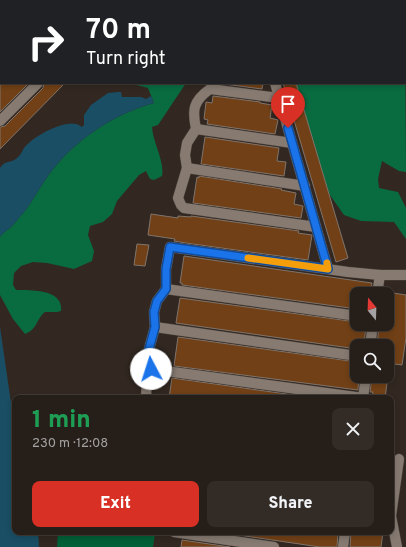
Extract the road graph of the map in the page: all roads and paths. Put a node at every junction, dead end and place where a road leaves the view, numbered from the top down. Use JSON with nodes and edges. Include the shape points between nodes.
{"nodes":[{"id":1,"x":37,"y":84,"type":"edge"},
{"id":2,"x":275,"y":84,"type":"edge"},
{"id":3,"x":279,"y":98,"type":"junction"},
{"id":4,"x":0,"y":121,"type":"edge"},
{"id":5,"x":196,"y":129,"type":"junction"},
{"id":6,"x":292,"y":143,"type":"junction"},
{"id":7,"x":187,"y":168,"type":"junction"},
{"id":8,"x":304,"y":186,"type":"junction"},
{"id":9,"x":316,"y":227,"type":"junction"},
{"id":10,"x":328,"y":269,"type":"junction"},
{"id":11,"x":380,"y":274,"type":"junction"},
{"id":12,"x":406,"y":275,"type":"edge"},
{"id":13,"x":378,"y":287,"type":"edge"},
{"id":14,"x":166,"y":289,"type":"junction"},
{"id":15,"x":350,"y":315,"type":"edge"},
{"id":16,"x":155,"y":327,"type":"junction"},
{"id":17,"x":350,"y":355,"type":"edge"},
{"id":18,"x":151,"y":369,"type":"junction"},
{"id":19,"x":365,"y":383,"type":"edge"},
{"id":20,"x":146,"y":395,"type":"edge"},
{"id":21,"x":341,"y":395,"type":"edge"},
{"id":22,"x":363,"y":395,"type":"edge"},
{"id":23,"x":399,"y":459,"type":"dead end"},
{"id":24,"x":394,"y":495,"type":"edge"},
{"id":25,"x":394,"y":532,"type":"edge"},
{"id":26,"x":194,"y":535,"type":"edge"},
{"id":27,"x":345,"y":535,"type":"edge"},
{"id":28,"x":274,"y":547,"type":"edge"},
{"id":29,"x":343,"y":547,"type":"edge"},
{"id":30,"x":397,"y":547,"type":"edge"}],
"edges":[{"from":1,"to":4,"type":"lane"},
{"from":2,"to":3,"type":"lane"},
{"from":3,"to":5,"type":"lane","via":[[210,89],[195,104],[193,116]]},
{"from":3,"to":6,"type":"lane"},
{"from":5,"to":6,"type":"lane"},
{"from":5,"to":7,"type":"lane","via":[[187,143]]},
{"from":6,"to":8,"type":"lane"},
{"from":7,"to":8,"type":"lane"},
{"from":7,"to":9,"type":"lane","via":[[178,198],[184,208]]},
{"from":8,"to":9,"type":"lane"},
{"from":9,"to":10,"type":"lane"},
{"from":10,"to":11,"type":"lane"},
{"from":10,"to":14,"type":"lane","via":[[170,247]]},
{"from":11,"to":12,"type":"lane"},
{"from":11,"to":13,"type":"lane"},
{"from":14,"to":15,"type":"lane"},
{"from":14,"to":16,"type":"lane","via":[[157,301],[154,312]]},
{"from":16,"to":17,"type":"lane"},
{"from":16,"to":18,"type":"lane","via":[[149,349]]},
{"from":18,"to":20,"type":"lane","via":[[147,378]]},
{"from":18,"to":21,"type":"lane"},
{"from":19,"to":22,"type":"lane"},
{"from":23,"to":24,"type":"lane"},
{"from":25,"to":30,"type":"lane"},
{"from":26,"to":28,"type":"lane"},
{"from":27,"to":29,"type":"lane"}]}
